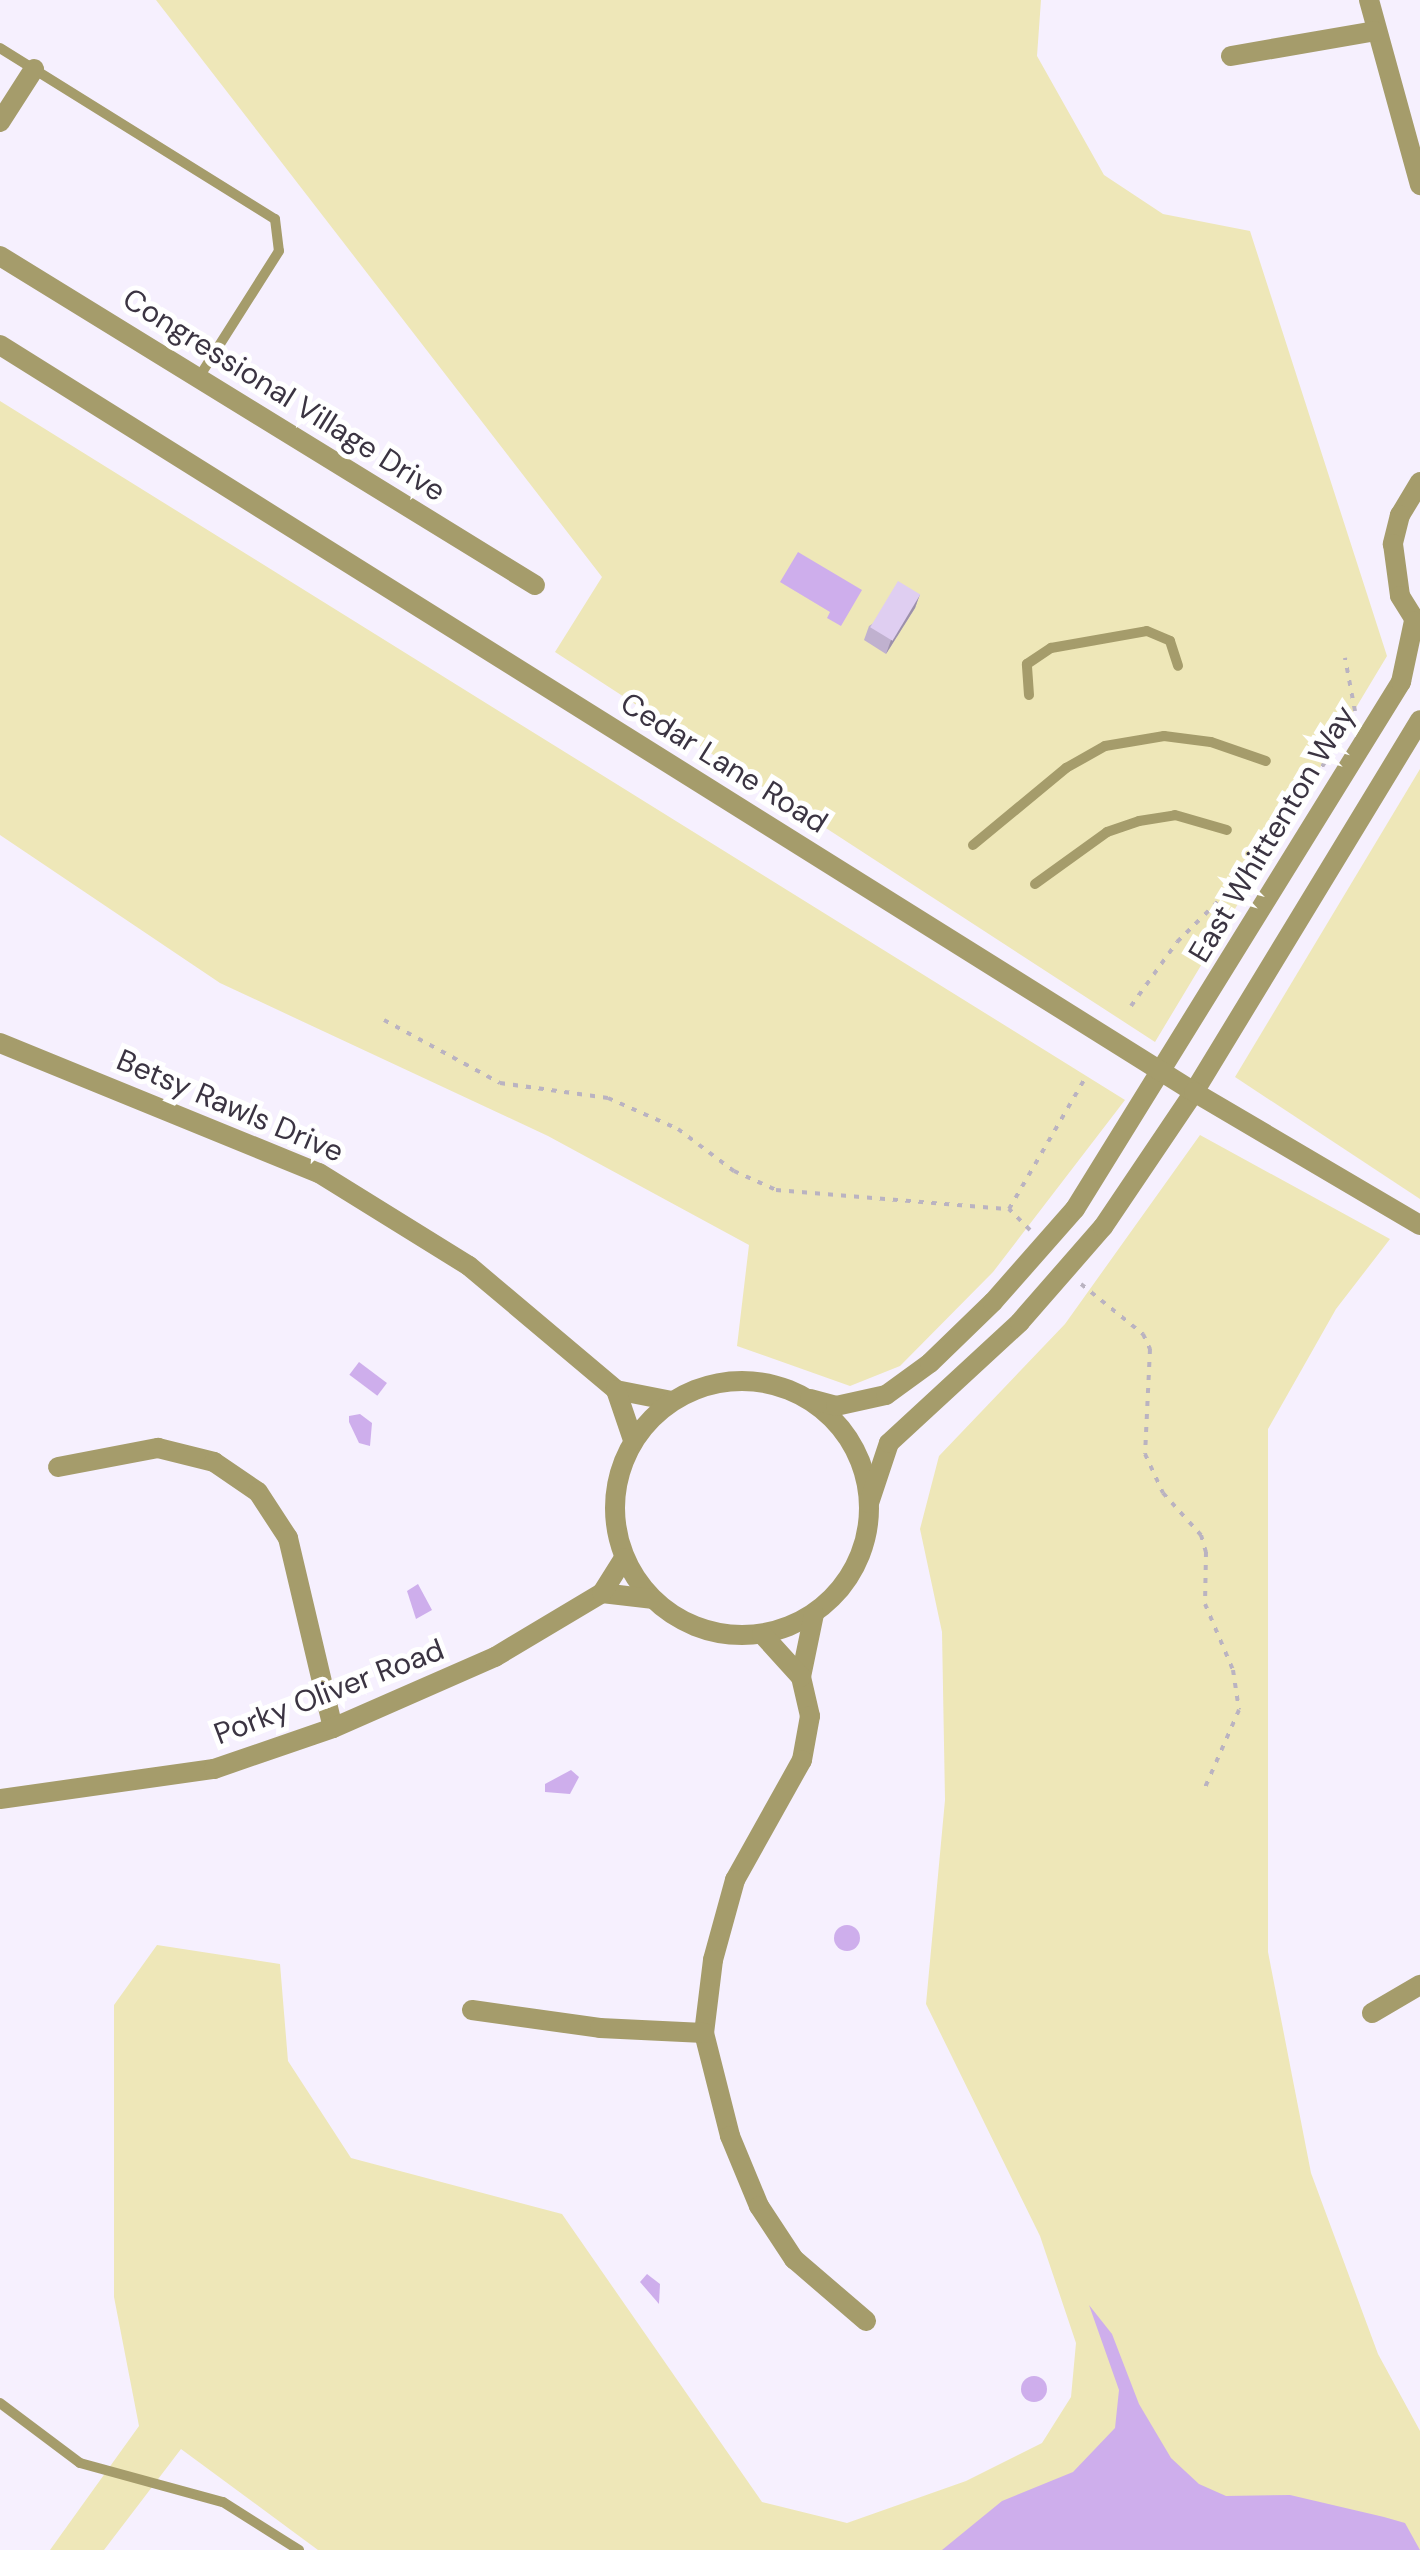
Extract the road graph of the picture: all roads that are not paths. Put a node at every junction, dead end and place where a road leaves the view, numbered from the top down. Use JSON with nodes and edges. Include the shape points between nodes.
{"nodes":[{"id":1,"x":1369,"y":0,"type":"edge"},
{"id":2,"x":1375,"y":31,"type":"junction"},
{"id":3,"x":0,"y":48,"type":"edge"},
{"id":4,"x":1231,"y":56,"type":"dead end"},
{"id":5,"x":34,"y":70,"type":"junction"},
{"id":6,"x":0,"y":122,"type":"edge"},
{"id":7,"x":1420,"y":185,"type":"edge"},
{"id":8,"x":0,"y":256,"type":"edge"},
{"id":9,"x":0,"y":345,"type":"edge"},
{"id":10,"x":199,"y":377,"type":"junction"},
{"id":11,"x":1420,"y":482,"type":"edge"},
{"id":12,"x":535,"y":585,"type":"dead end"},
{"id":13,"x":1417,"y":624,"type":"edge"},
{"id":14,"x":1178,"y":666,"type":"dead end"},
{"id":15,"x":1029,"y":695,"type":"dead end"},
{"id":16,"x":1420,"y":720,"type":"edge"},
{"id":17,"x":1266,"y":761,"type":"dead end"},
{"id":18,"x":1227,"y":830,"type":"dead end"},
{"id":19,"x":973,"y":845,"type":"dead end"},
{"id":20,"x":1036,"y":884,"type":"dead end"},
{"id":21,"x":0,"y":1043,"type":"edge"},
{"id":22,"x":1164,"y":1073,"type":"junction"},
{"id":23,"x":1194,"y":1092,"type":"junction"},
{"id":24,"x":1420,"y":1226,"type":"edge"},
{"id":25,"x":616,"y":1390,"type":"junction"},
{"id":26,"x":810,"y":1399,"type":"junction"},
{"id":27,"x":672,"y":1401,"type":"junction"},
{"id":28,"x":633,"y":1440,"type":"junction"},
{"id":29,"x":58,"y":1467,"type":"dead end"},
{"id":30,"x":869,"y":1502,"type":"junction"},
{"id":31,"x":624,"y":1558,"type":"junction"},
{"id":32,"x":602,"y":1592,"type":"junction"},
{"id":33,"x":652,"y":1599,"type":"junction"},
{"id":34,"x":814,"y":1614,"type":"junction"},
{"id":35,"x":762,"y":1634,"type":"junction"},
{"id":36,"x":801,"y":1677,"type":"junction"},
{"id":37,"x":334,"y":1728,"type":"junction"},
{"id":38,"x":0,"y":1799,"type":"edge"},
{"id":39,"x":1420,"y":1985,"type":"edge"},
{"id":40,"x":472,"y":2010,"type":"dead end"},
{"id":41,"x":1372,"y":2013,"type":"dead end"},
{"id":42,"x":704,"y":2033,"type":"junction"},
{"id":43,"x":866,"y":2321,"type":"dead end"},
{"id":44,"x":0,"y":2404,"type":"edge"},
{"id":45,"x":299,"y":2550,"type":"edge"}],
"edges":[{"from":1,"to":2,"type":"street"},
{"from":2,"to":4,"type":"street"},
{"from":2,"to":7,"type":"street"},
{"from":3,"to":5,"type":"lane"},
{"from":5,"to":6,"type":"street"},
{"from":5,"to":10,"type":"lane","via":[[276,218],[279,251]]},
{"from":8,"to":10,"type":"street","name":"Congressional Village Drive"},
{"from":9,"to":22,"type":"street","name":"Cedar Lane Road"},
{"from":10,"to":12,"type":"street","name":"Congressional Village Drive"},
{"from":11,"to":13,"type":"street","via":[[1400,515],[1393,544],[1400,596]]},
{"from":13,"to":22,"type":"street","name":"East Whittenton Way","via":[[1402,682]]},
{"from":14,"to":15,"type":"lane","via":[[1170,641],[1147,631],[1051,648],[1027,664]]},
{"from":16,"to":23,"type":"street"},
{"from":17,"to":19,"type":"lane","via":[[1211,742],[1164,736],[1105,746],[1066,768]]},
{"from":18,"to":20,"type":"lane","via":[[1174,816],[1139,821],[1107,832]]},
{"from":21,"to":25,"type":"street","name":"Betsy Rawls Drive","via":[[319,1173],[469,1266]]},
{"from":22,"to":23,"type":"street","name":"Cedar Lane Road"},
{"from":22,"to":26,"type":"street","name":"East Whittenton Way","via":[[1075,1210],[930,1363],[886,1395],[836,1406]]},
{"from":23,"to":24,"type":"street","name":"Cedar Lane Road"},
{"from":23,"to":30,"type":"street","via":[[1067,1272],[889,1442]]},
{"from":25,"to":27,"type":"street","name":"Betsy Rawls Drive"},
{"from":25,"to":28,"type":"street"},
{"from":26,"to":27,"type":"street","via":[[778,1385],[732,1380]]},
{"from":26,"to":30,"type":"street","via":[[855,1449]]},
{"from":27,"to":28,"type":"street"},
{"from":28,"to":31,"type":"street","via":[[614,1498]]},
{"from":29,"to":37,"type":"street","via":[[158,1448],[214,1462],[258,1492],[288,1538]]},
{"from":30,"to":34,"type":"street","via":[[852,1571]]},
{"from":31,"to":32,"type":"street","name":"Porky Oliver Road"},
{"from":31,"to":33,"type":"street"},
{"from":32,"to":33,"type":"street"},
{"from":32,"to":37,"type":"street","name":"Porky Oliver Road","via":[[495,1657]]},
{"from":33,"to":35,"type":"street","via":[[700,1629]]},
{"from":34,"to":35,"type":"street"},
{"from":34,"to":36,"type":"street"},
{"from":35,"to":36,"type":"street"},
{"from":36,"to":42,"type":"street","via":[[810,1716],[802,1760],[734,1880]]},
{"from":37,"to":38,"type":"street","name":"Porky Oliver Road","via":[[214,1769]]},
{"from":39,"to":41,"type":"street"},
{"from":40,"to":42,"type":"street","via":[[600,2028]]},
{"from":42,"to":43,"type":"street","via":[[730,2136],[759,2206],[794,2259]]},
{"from":44,"to":45,"type":"lane","via":[[80,2463],[223,2502]]}]}
